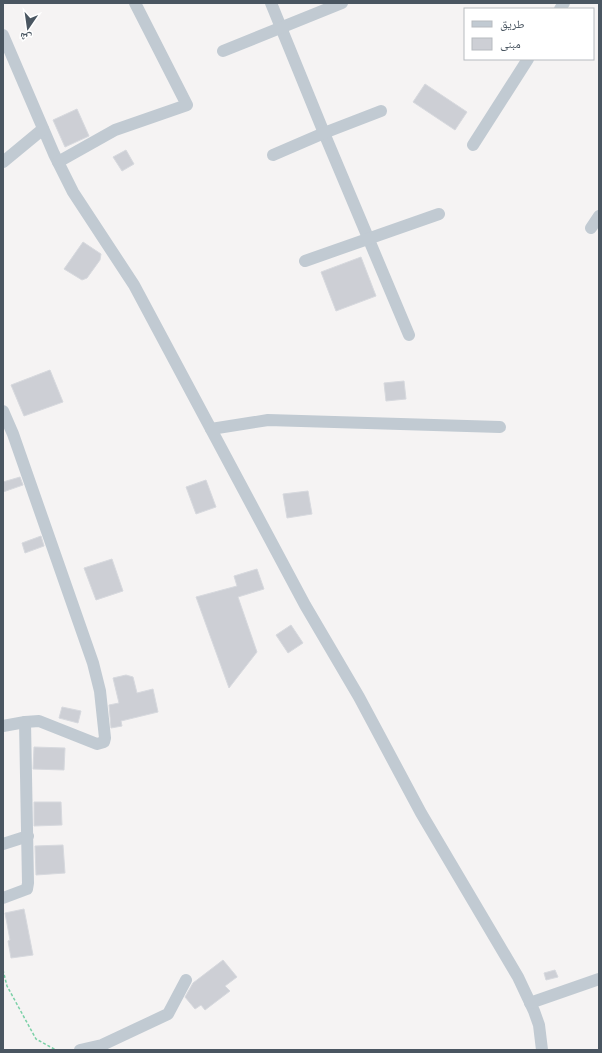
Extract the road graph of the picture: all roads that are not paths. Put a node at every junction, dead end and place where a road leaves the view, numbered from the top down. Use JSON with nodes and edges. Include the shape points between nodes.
{"nodes":[{"id":1,"x":135,"y":3,"type":"edge"},
{"id":2,"x":271,"y":3,"type":"edge"},
{"id":3,"x":342,"y":3,"type":"edge"},
{"id":4,"x":280,"y":28,"type":"junction"},
{"id":5,"x":3,"y":35,"type":"edge"},
{"id":6,"x":223,"y":51,"type":"dead end"},
{"id":7,"x":527,"y":60,"type":"edge"},
{"id":8,"x":381,"y":111,"type":"dead end"},
{"id":9,"x":43,"y":129,"type":"junction"},
{"id":10,"x":324,"y":133,"type":"junction"},
{"id":11,"x":473,"y":145,"type":"dead end"},
{"id":12,"x":273,"y":155,"type":"dead end"},
{"id":13,"x":3,"y":162,"type":"edge"},
{"id":14,"x":58,"y":162,"type":"junction"},
{"id":15,"x":439,"y":214,"type":"dead end"},
{"id":16,"x":599,"y":216,"type":"edge"},
{"id":17,"x":591,"y":228,"type":"dead end"},
{"id":18,"x":368,"y":239,"type":"junction"},
{"id":19,"x":305,"y":261,"type":"dead end"},
{"id":20,"x":409,"y":335,"type":"dead end"},
{"id":21,"x":3,"y":411,"type":"edge"},
{"id":22,"x":500,"y":427,"type":"dead end"},
{"id":23,"x":211,"y":429,"type":"junction"},
{"id":24,"x":25,"y":722,"type":"junction"},
{"id":25,"x":3,"y":726,"type":"edge"},
{"id":26,"x":28,"y":836,"type":"junction"},
{"id":27,"x":3,"y":844,"type":"edge"},
{"id":28,"x":3,"y":898,"type":"edge"},
{"id":29,"x":599,"y":979,"type":"edge"},
{"id":30,"x":186,"y":980,"type":"dead end"},
{"id":31,"x":530,"y":1003,"type":"junction"},
{"id":32,"x":80,"y":1050,"type":"edge"},
{"id":33,"x":542,"y":1050,"type":"edge"}],
"edges":[{"from":1,"to":14,"type":"street","via":[[187,105],[115,130]]},
{"from":2,"to":4,"type":"street"},
{"from":3,"to":4,"type":"street"},
{"from":4,"to":6,"type":"street"},
{"from":4,"to":10,"type":"street"},
{"from":5,"to":9,"type":"street"},
{"from":7,"to":11,"type":"street"},
{"from":8,"to":10,"type":"street"},
{"from":9,"to":13,"type":"street"},
{"from":9,"to":14,"type":"street"},
{"from":10,"to":12,"type":"street"},
{"from":10,"to":18,"type":"street"},
{"from":14,"to":23,"type":"street","via":[[73,192],[134,285]]},
{"from":15,"to":18,"type":"street"},
{"from":16,"to":17,"type":"street"},
{"from":18,"to":19,"type":"street"},
{"from":18,"to":20,"type":"street"},
{"from":21,"to":24,"type":"street","via":[[93,663],[100,691],[105,738],[104,742],[97,744],[39,721]]},
{"from":22,"to":23,"type":"street","via":[[268,420]]},
{"from":23,"to":31,"type":"street","via":[[302,599],[359,697],[421,813],[518,977]]},
{"from":24,"to":25,"type":"street"},
{"from":24,"to":26,"type":"street"},
{"from":26,"to":27,"type":"street"},
{"from":26,"to":28,"type":"street","via":[[27,889]]},
{"from":29,"to":31,"type":"street"},
{"from":30,"to":32,"type":"street","via":[[168,1014],[102,1045]]},
{"from":31,"to":33,"type":"street","via":[[539,1025]]}]}
